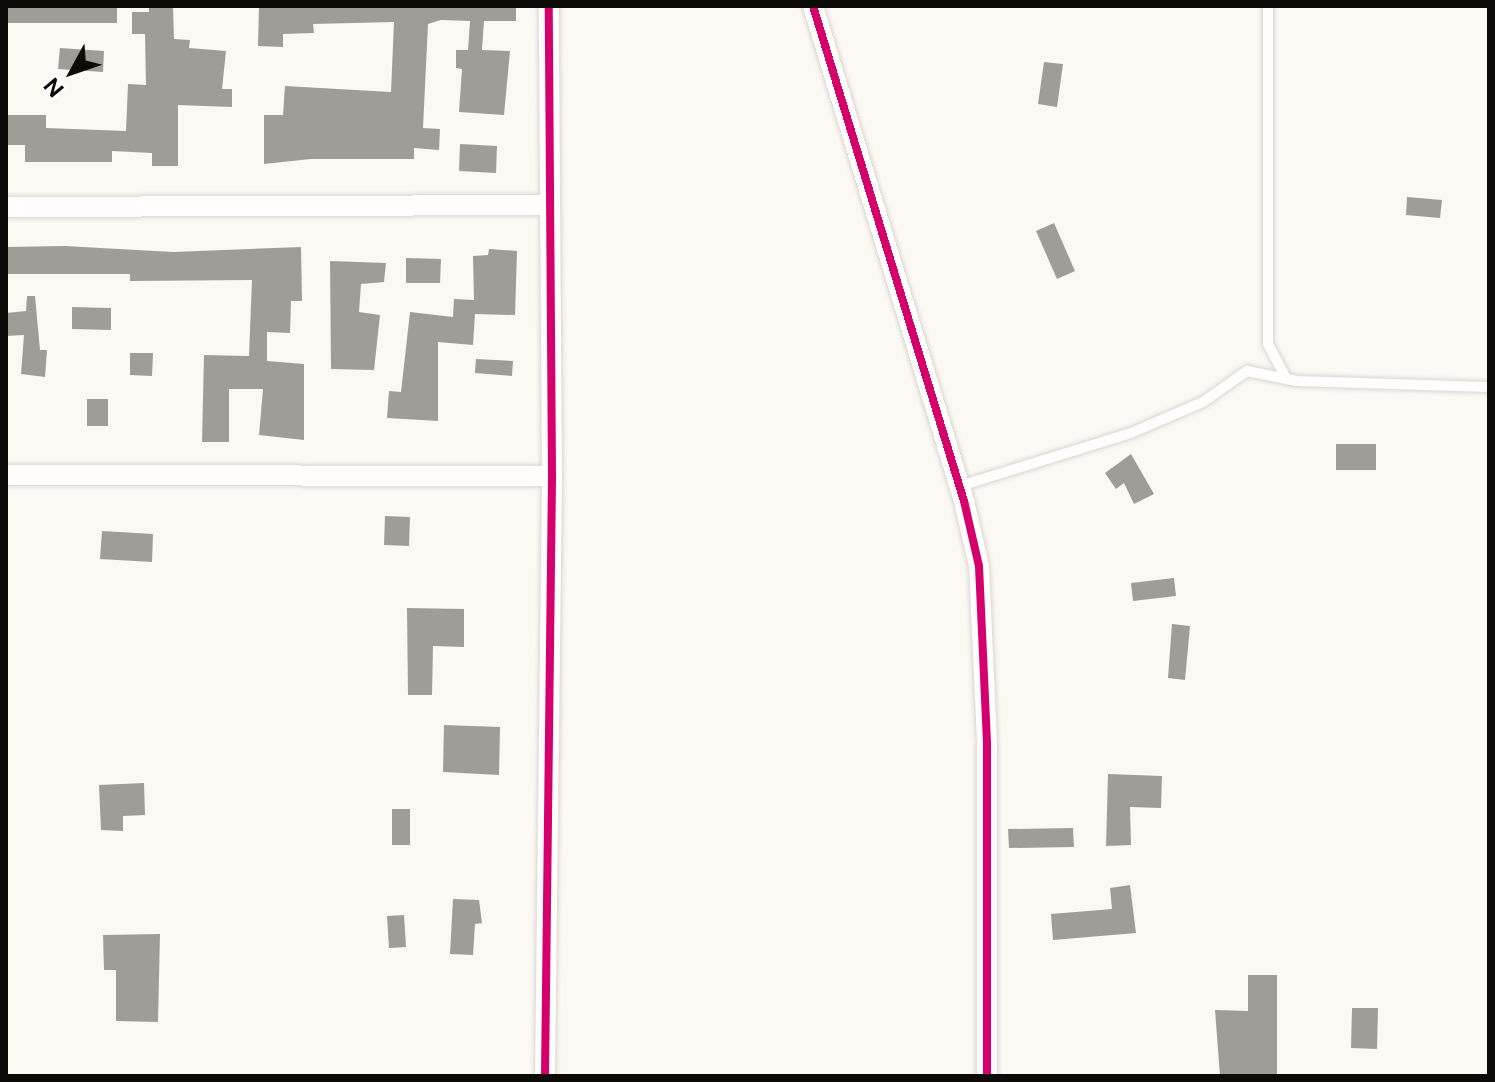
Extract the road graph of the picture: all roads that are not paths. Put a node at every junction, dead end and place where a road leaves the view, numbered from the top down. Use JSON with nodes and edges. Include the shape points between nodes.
{"nodes":[{"id":1,"x":549,"y":6,"type":"edge"},
{"id":2,"x":813,"y":6,"type":"edge"},
{"id":3,"x":1268,"y":6,"type":"edge"},
{"id":4,"x":549,"y":205,"type":"junction"},
{"id":5,"x":6,"y":207,"type":"edge"},
{"id":6,"x":1287,"y":379,"type":"junction"},
{"id":7,"x":1489,"y":387,"type":"edge"},
{"id":8,"x":6,"y":475,"type":"edge"},
{"id":9,"x":552,"y":476,"type":"junction"},
{"id":10,"x":960,"y":486,"type":"junction"},
{"id":11,"x":545,"y":1076,"type":"edge"},
{"id":12,"x":987,"y":1076,"type":"edge"}],
"edges":[{"from":1,"to":4,"type":"street"},
{"from":2,"to":10,"type":"street"},
{"from":3,"to":6,"type":"lane","via":[[1268,344]]},
{"from":4,"to":5,"type":"street"},
{"from":4,"to":9,"type":"street"},
{"from":6,"to":7,"type":"lane"},
{"from":6,"to":10,"type":"lane","via":[[1242,373],[1203,402],[1131,433]]},
{"from":8,"to":9,"type":"street"},
{"from":9,"to":11,"type":"street"},
{"from":10,"to":12,"type":"street","via":[[980,581],[987,745]]}]}
